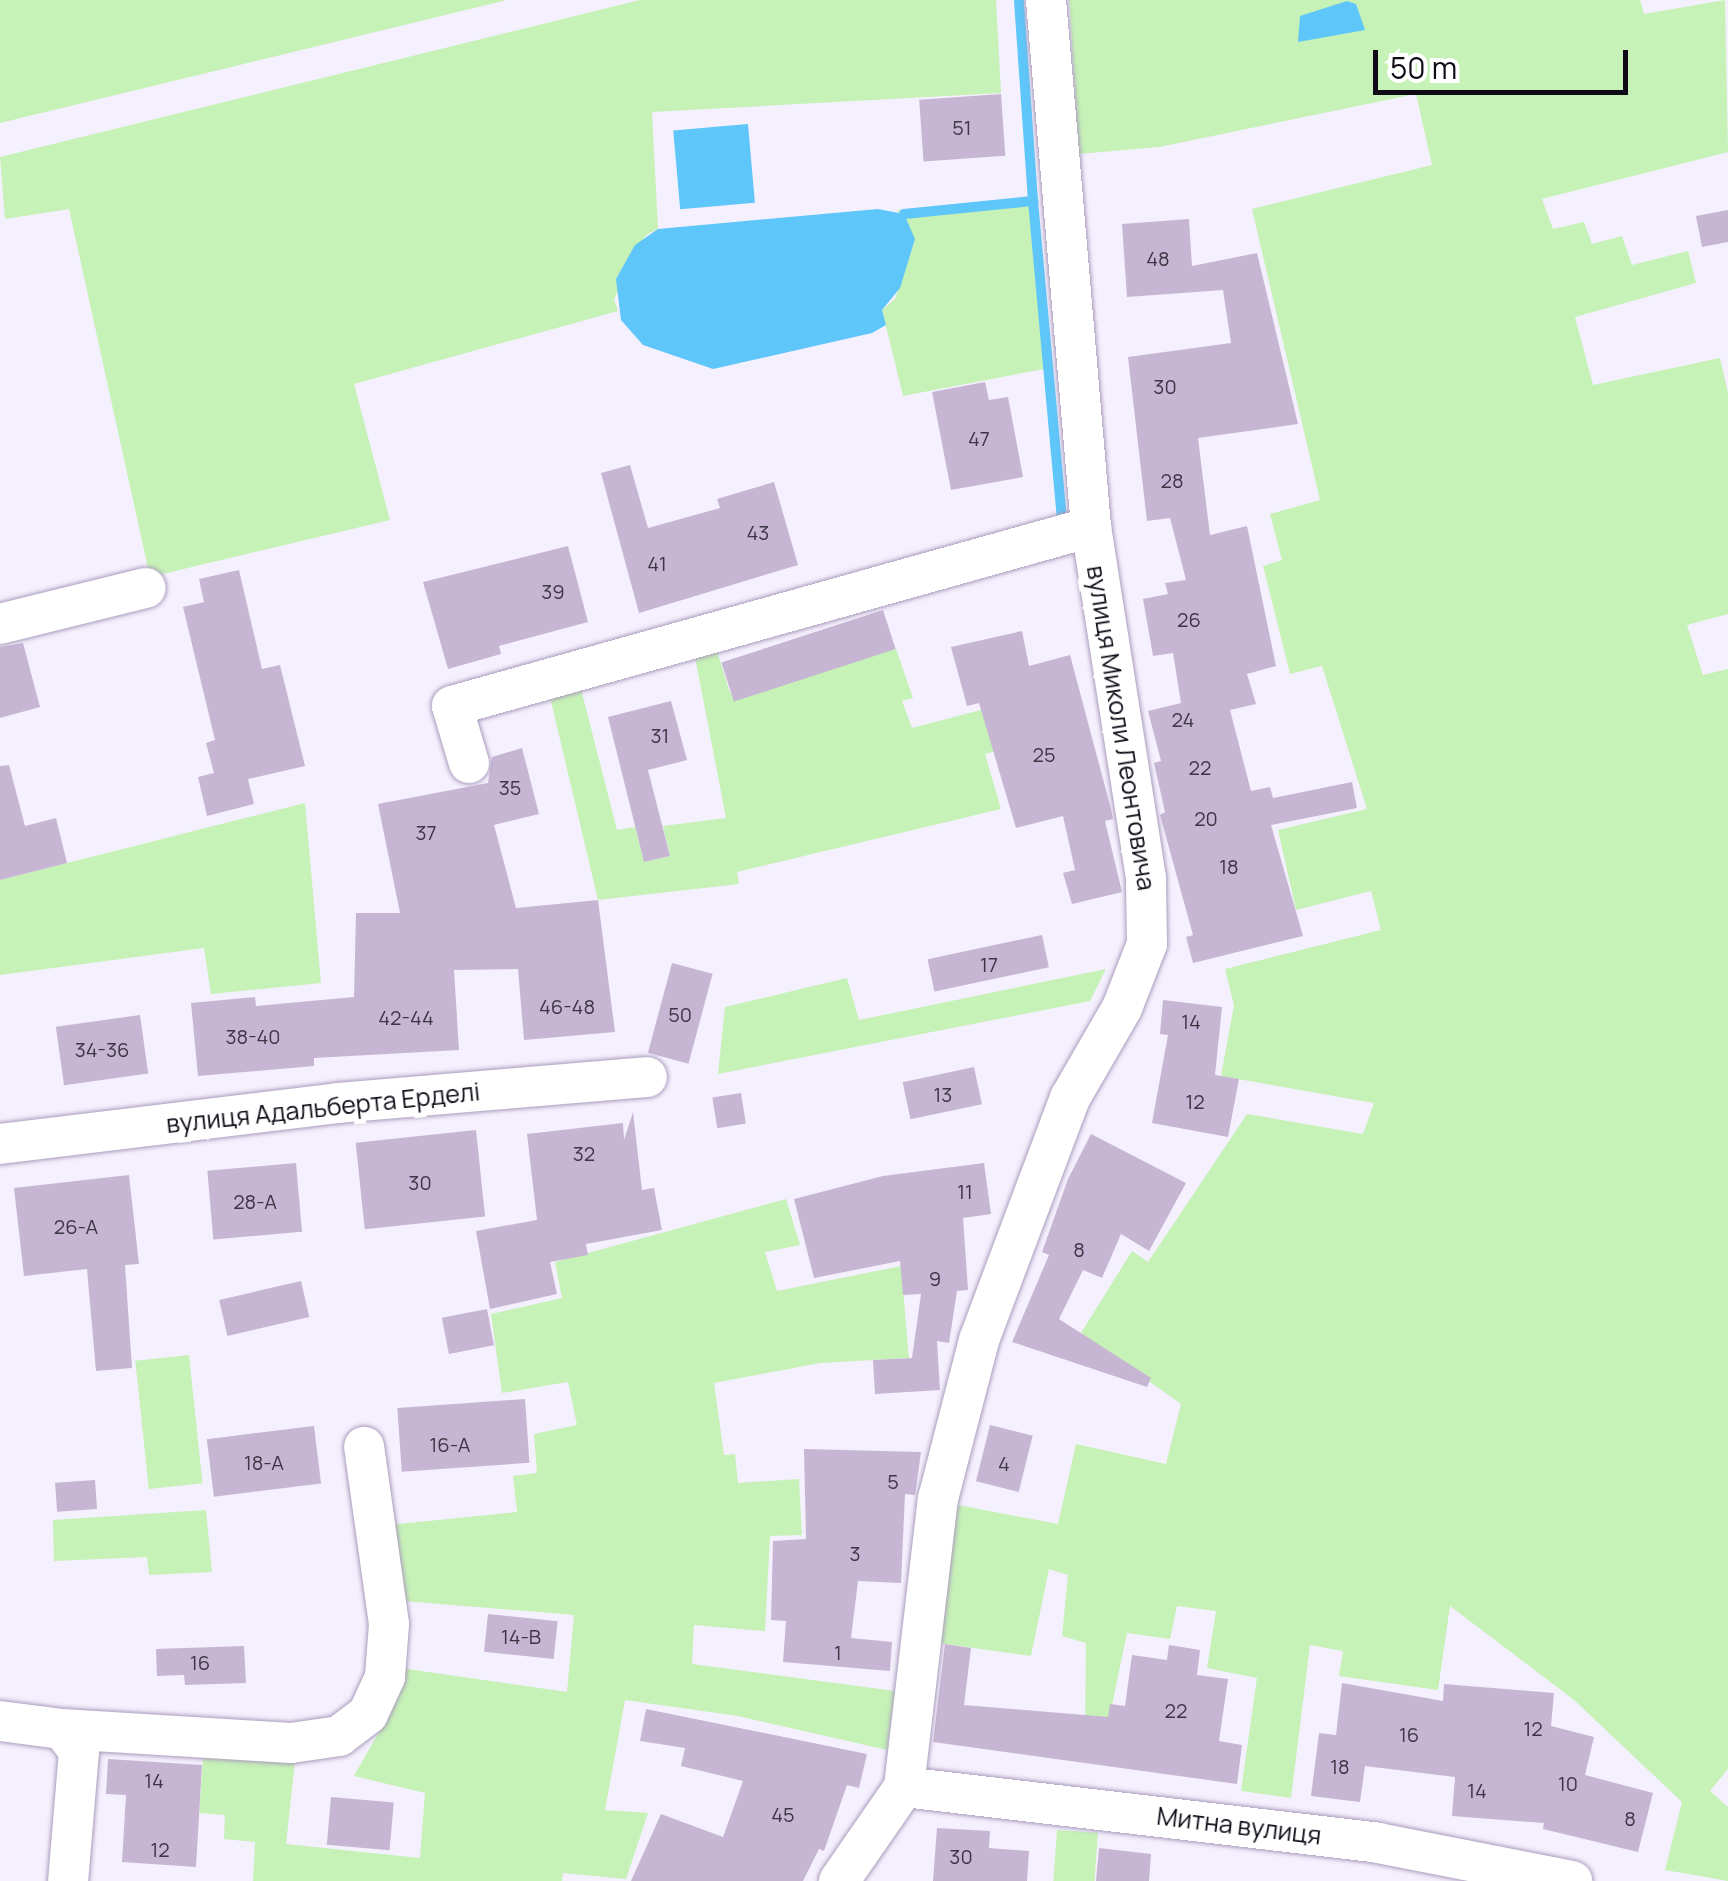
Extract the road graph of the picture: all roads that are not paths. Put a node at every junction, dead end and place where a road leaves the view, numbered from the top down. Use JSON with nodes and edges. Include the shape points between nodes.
{"nodes":[{"id":1,"x":1046,"y":0,"type":"edge"},
{"id":2,"x":1090,"y":527,"type":"junction"},
{"id":3,"x":146,"y":588,"type":"dead end"},
{"id":4,"x":0,"y":624,"type":"edge"},
{"id":5,"x":468,"y":762,"type":"dead end"},
{"id":6,"x":647,"y":1078,"type":"dead end"},
{"id":7,"x":0,"y":1144,"type":"edge"},
{"id":8,"x":364,"y":1447,"type":"dead end"},
{"id":9,"x":0,"y":1721,"type":"edge"},
{"id":10,"x":62,"y":1729,"type":"junction"},
{"id":11,"x":904,"y":1787,"type":"junction"},
{"id":12,"x":68,"y":1881,"type":"edge"},
{"id":13,"x":839,"y":1881,"type":"edge"},
{"id":14,"x":1572,"y":1881,"type":"edge"}],
"edges":[{"from":1,"to":2,"type":"street","name":"вулиця Миколи Леонтовича"},
{"from":2,"to":5,"type":"street","name":"вулиця Миколи Леонтовича","via":[[452,706]]},
{"from":2,"to":11,"type":"street","name":"вулиця Миколи Леонтовича","via":[[1146,878],[1147,944],[1122,1008],[1070,1098],[959,1408],[938,1498]]},
{"from":3,"to":4,"type":"street"},
{"from":6,"to":7,"type":"street","name":"вулиця Адальберта Ерделі","via":[[338,1103]]},
{"from":8,"to":10,"type":"street","via":[[389,1624],[386,1677],[368,1714],[339,1736],[292,1743]]},
{"from":9,"to":10,"type":"street"},
{"from":10,"to":12,"type":"street","via":[[80,1751]]},
{"from":11,"to":13,"type":"street"},
{"from":11,"to":14,"type":"street","name":"Митна вулиця","via":[[1378,1843]]}]}
